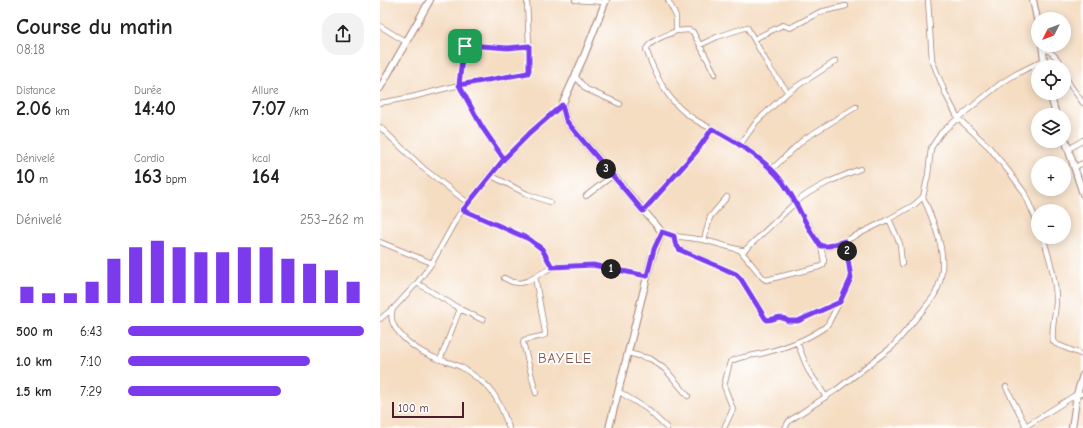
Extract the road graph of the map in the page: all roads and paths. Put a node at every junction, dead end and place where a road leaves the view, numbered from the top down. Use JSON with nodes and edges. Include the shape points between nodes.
{"nodes":[{"id":1,"x":430,"y":0,"type":"edge"},
{"id":2,"x":528,"y":0,"type":"edge"},
{"id":3,"x":575,"y":0,"type":"edge"},
{"id":4,"x":668,"y":0,"type":"edge"},
{"id":5,"x":928,"y":0,"type":"edge"},
{"id":6,"x":1034,"y":0,"type":"edge"},
{"id":7,"x":606,"y":1,"type":"edge"},
{"id":8,"x":846,"y":6,"type":"dead end"},
{"id":9,"x":1036,"y":12,"type":"edge"},
{"id":10,"x":380,"y":26,"type":"edge"},
{"id":11,"x":676,"y":31,"type":"junction"},
{"id":12,"x":754,"y":39,"type":"junction"},
{"id":13,"x":406,"y":42,"type":"junction"},
{"id":14,"x":700,"y":45,"type":"junction"},
{"id":15,"x":529,"y":46,"type":"junction"},
{"id":16,"x":1043,"y":52,"type":"edge"},
{"id":17,"x":1052,"y":52,"type":"edge"},
{"id":18,"x":1044,"y":60,"type":"edge"},
{"id":19,"x":1058,"y":60,"type":"edge"},
{"id":20,"x":836,"y":61,"type":"dead end"},
{"id":21,"x":1031,"y":66,"type":"edge"},
{"id":22,"x":715,"y":74,"type":"dead end"},
{"id":23,"x":575,"y":76,"type":"junction"},
{"id":24,"x":459,"y":85,"type":"junction"},
{"id":25,"x":1071,"y":87,"type":"edge"},
{"id":26,"x":380,"y":88,"type":"edge"},
{"id":27,"x":788,"y":92,"type":"junction"},
{"id":28,"x":380,"y":103,"type":"edge"},
{"id":29,"x":1083,"y":103,"type":"edge"},
{"id":30,"x":620,"y":104,"type":"dead end"},
{"id":31,"x":562,"y":105,"type":"junction"},
{"id":32,"x":856,"y":106,"type":"dead end"},
{"id":33,"x":958,"y":118,"type":"junction"},
{"id":34,"x":380,"y":127,"type":"edge"},
{"id":35,"x":712,"y":129,"type":"junction"},
{"id":36,"x":1083,"y":140,"type":"edge"},
{"id":37,"x":740,"y":145,"type":"junction"},
{"id":38,"x":1069,"y":149,"type":"joint"},
{"id":39,"x":504,"y":159,"type":"junction"},
{"id":40,"x":1083,"y":163,"type":"edge"},
{"id":41,"x":1075,"y":167,"type":"junction"},
{"id":42,"x":860,"y":169,"type":"dead end"},
{"id":43,"x":771,"y":170,"type":"junction"},
{"id":44,"x":490,"y":175,"type":"junction"},
{"id":45,"x":612,"y":176,"type":"junction"},
{"id":46,"x":1083,"y":194,"type":"edge"},
{"id":47,"x":586,"y":196,"type":"dead end"},
{"id":48,"x":728,"y":196,"type":"dead end"},
{"id":49,"x":923,"y":197,"type":"junction"},
{"id":50,"x":550,"y":202,"type":"dead end"},
{"id":51,"x":468,"y":203,"type":"junction"},
{"id":52,"x":795,"y":203,"type":"junction"},
{"id":53,"x":1031,"y":208,"type":"edge"},
{"id":54,"x":463,"y":210,"type":"junction"},
{"id":55,"x":643,"y":211,"type":"junction"},
{"id":56,"x":889,"y":219,"type":"junction"},
{"id":57,"x":662,"y":232,"type":"junction"},
{"id":58,"x":674,"y":236,"type":"junction"},
{"id":59,"x":704,"y":240,"type":"junction"},
{"id":60,"x":845,"y":241,"type":"junction"},
{"id":61,"x":380,"y":242,"type":"edge"},
{"id":62,"x":1045,"y":244,"type":"edge"},
{"id":63,"x":821,"y":246,"type":"junction"},
{"id":64,"x":740,"y":250,"type":"junction"},
{"id":65,"x":432,"y":263,"type":"junction"},
{"id":66,"x":902,"y":264,"type":"dead end"},
{"id":67,"x":552,"y":267,"type":"junction"},
{"id":68,"x":647,"y":276,"type":"junction"},
{"id":69,"x":535,"y":277,"type":"junction"},
{"id":70,"x":504,"y":278,"type":"dead end"},
{"id":71,"x":417,"y":283,"type":"junction"},
{"id":72,"x":840,"y":302,"type":"junction"},
{"id":73,"x":393,"y":309,"type":"junction"},
{"id":74,"x":460,"y":309,"type":"junction"},
{"id":75,"x":380,"y":319,"type":"edge"},
{"id":76,"x":482,"y":320,"type":"dead end"},
{"id":77,"x":797,"y":342,"type":"junction"},
{"id":78,"x":628,"y":353,"type":"junction"},
{"id":79,"x":1083,"y":355,"type":"edge"},
{"id":80,"x":440,"y":360,"type":"junction"},
{"id":81,"x":1083,"y":376,"type":"edge"},
{"id":82,"x":1006,"y":387,"type":"dead end"},
{"id":83,"x":618,"y":391,"type":"junction"},
{"id":84,"x":536,"y":393,"type":"dead end"},
{"id":85,"x":1080,"y":394,"type":"edge"},
{"id":86,"x":688,"y":396,"type":"dead end"},
{"id":87,"x":826,"y":397,"type":"junction"},
{"id":88,"x":1025,"y":427,"type":"edge"},
{"id":89,"x":509,"y":428,"type":"edge"},
{"id":90,"x":609,"y":428,"type":"edge"},
{"id":91,"x":667,"y":428,"type":"edge"},
{"id":92,"x":724,"y":428,"type":"edge"},
{"id":93,"x":785,"y":428,"type":"edge"},
{"id":94,"x":1072,"y":428,"type":"edge"}],
"edges":[{"from":1,"to":13,"type":"street"},
{"from":2,"to":15,"type":"street"},
{"from":3,"to":7,"type":"street"},
{"from":4,"to":11,"type":"street","via":[[676,16]]},
{"from":5,"to":33,"type":"street","via":[[932,60]]},
{"from":6,"to":9,"type":"street"},
{"from":7,"to":23,"type":"street"},
{"from":8,"to":12,"type":"street","via":[[820,12],[790,28],[783,24]]},
{"from":10,"to":13,"type":"street"},
{"from":11,"to":14,"type":"street","via":[[693,32]]},
{"from":11,"to":35,"type":"street","via":[[649,45],[646,49],[650,62],[675,104]]},
{"from":12,"to":14,"type":"street","via":[[745,26]]},
{"from":12,"to":27,"type":"street","via":[[771,70]]},
{"from":13,"to":26,"type":"street"},
{"from":14,"to":22,"type":"street"},
{"from":15,"to":24,"type":"street","via":[[528,73]]},
{"from":15,"to":24,"type":"street","via":[[465,46]]},
{"from":16,"to":18,"type":"street"},
{"from":17,"to":19,"type":"street"},
{"from":20,"to":27,"type":"street"},
{"from":21,"to":33,"type":"street","via":[[995,88]]},
{"from":23,"to":30,"type":"street","via":[[586,89]]},
{"from":23,"to":31,"type":"street"},
{"from":24,"to":28,"type":"street"},
{"from":24,"to":39,"type":"street","via":[[482,127]]},
{"from":25,"to":29,"type":"street"},
{"from":27,"to":37,"type":"street","via":[[757,121]]},
{"from":31,"to":39,"type":"street"},
{"from":31,"to":45,"type":"street","via":[[566,120]]},
{"from":32,"to":43,"type":"street","via":[[804,139]]},
{"from":33,"to":49,"type":"street","via":[[941,133],[931,148]]},
{"from":33,"to":53,"type":"street","via":[[989,147],[1024,192]]},
{"from":34,"to":51,"type":"street","via":[[423,168]]},
{"from":35,"to":37,"type":"street"},
{"from":35,"to":55,"type":"street","via":[[696,152]]},
{"from":36,"to":38,"type":"street"},
{"from":37,"to":43,"type":"street"},
{"from":38,"to":41,"type":"street"},
{"from":39,"to":44,"type":"street"},
{"from":40,"to":41,"type":"street"},
{"from":41,"to":46,"type":"street"},
{"from":42,"to":52,"type":"street","via":[[825,183]]},
{"from":43,"to":52,"type":"street","via":[[781,180]]},
{"from":44,"to":50,"type":"street","via":[[527,194]]},
{"from":44,"to":51,"type":"street"},
{"from":45,"to":47,"type":"street"},
{"from":45,"to":55,"type":"street"},
{"from":48,"to":59,"type":"street","via":[[710,217]]},
{"from":49,"to":56,"type":"street"},
{"from":49,"to":87,"type":"street","via":[[943,257],[941,278],[935,294],[895,344]]},
{"from":51,"to":54,"type":"street"},
{"from":52,"to":63,"type":"street"},
{"from":52,"to":64,"type":"street","via":[[749,247]]},
{"from":54,"to":65,"type":"street"},
{"from":54,"to":67,"type":"street","via":[[529,239],[542,249]]},
{"from":55,"to":57,"type":"street"},
{"from":56,"to":60,"type":"street"},
{"from":56,"to":66,"type":"street","via":[[900,244]]},
{"from":57,"to":58,"type":"street"},
{"from":57,"to":68,"type":"street","via":[[654,249]]},
{"from":58,"to":59,"type":"street"},
{"from":58,"to":72,"type":"street","via":[[680,250],[736,274],[767,320],[784,317],[788,321],[798,321]]},
{"from":59,"to":64,"type":"street"},
{"from":60,"to":63,"type":"street"},
{"from":60,"to":72,"type":"street","via":[[851,278]]},
{"from":61,"to":65,"type":"street"},
{"from":62,"to":79,"type":"street","via":[[1049,255],[1056,300],[1053,340],[1056,344]]},
{"from":63,"to":64,"type":"street","via":[[824,261],[822,266],[766,280]]},
{"from":65,"to":71,"type":"street"},
{"from":67,"to":68,"type":"street","via":[[593,265]]},
{"from":67,"to":69,"type":"street"},
{"from":68,"to":78,"type":"street"},
{"from":69,"to":70,"type":"street","via":[[520,283]]},
{"from":69,"to":84,"type":"street","via":[[545,335],[523,342]]},
{"from":71,"to":73,"type":"street"},
{"from":71,"to":74,"type":"street"},
{"from":72,"to":77,"type":"street","via":[[825,327]]},
{"from":73,"to":75,"type":"street"},
{"from":73,"to":80,"type":"street","via":[[391,313],[394,326],[406,341]]},
{"from":74,"to":76,"type":"street"},
{"from":74,"to":80,"type":"street"},
{"from":77,"to":87,"type":"street","via":[[808,370]]},
{"from":77,"to":92,"type":"street","via":[[730,362],[724,386],[733,409]]},
{"from":78,"to":83,"type":"street"},
{"from":78,"to":86,"type":"street","via":[[651,359],[666,370]]},
{"from":80,"to":89,"type":"street","via":[[462,368],[488,387]]},
{"from":81,"to":85,"type":"street"},
{"from":82,"to":88,"type":"street"},
{"from":83,"to":90,"type":"street"},
{"from":83,"to":91,"type":"street","via":[[647,409]]},
{"from":85,"to":88,"type":"street"},
{"from":85,"to":94,"type":"street"},
{"from":87,"to":93,"type":"street","via":[[794,417]]}]}
